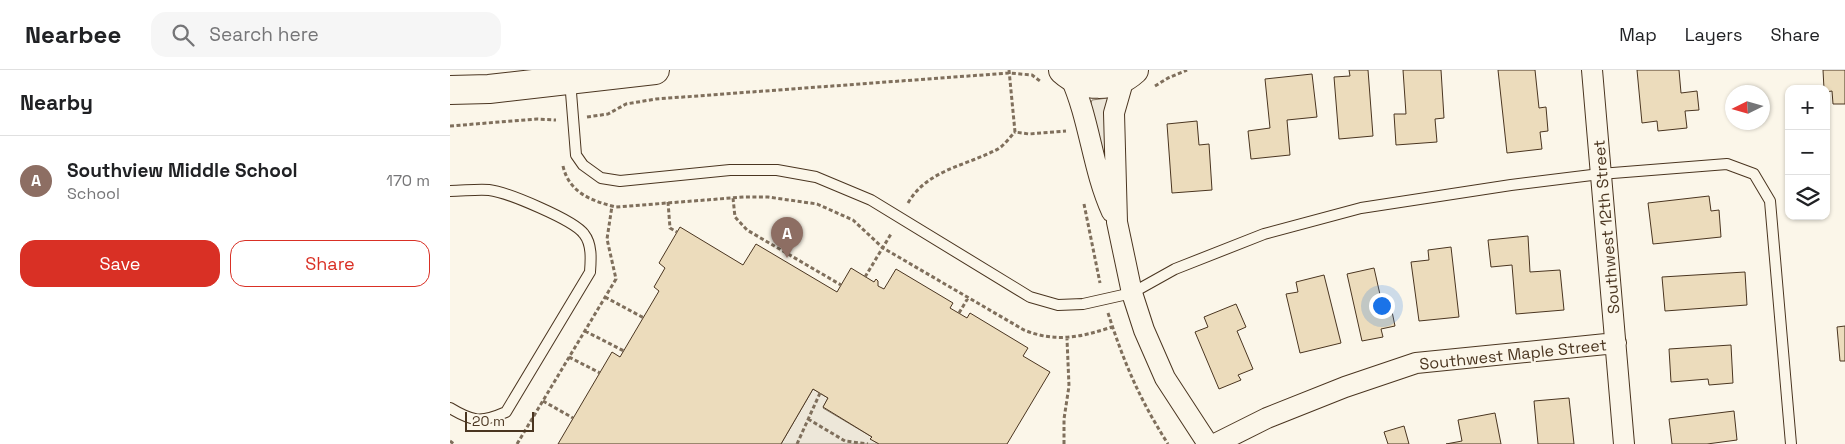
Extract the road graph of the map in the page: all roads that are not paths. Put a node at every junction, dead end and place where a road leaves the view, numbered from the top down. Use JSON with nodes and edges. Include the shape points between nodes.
{"nodes":[{"id":1,"x":655,"y":70,"type":"edge"},
{"id":2,"x":1592,"y":70,"type":"edge"},
{"id":3,"x":1058,"y":77,"type":"edge"},
{"id":4,"x":569,"y":78,"type":"junction"},
{"id":5,"x":1136,"y":79,"type":"edge"},
{"id":6,"x":450,"y":90,"type":"edge"},
{"id":7,"x":1600,"y":174,"type":"junction"},
{"id":8,"x":450,"y":191,"type":"edge"},
{"id":9,"x":1116,"y":222,"type":"junction"},
{"id":10,"x":1132,"y":293,"type":"junction"},
{"id":11,"x":1616,"y":343,"type":"junction"},
{"id":12,"x":450,"y":408,"type":"edge"},
{"id":13,"x":1208,"y":444,"type":"edge"},
{"id":14,"x":1216,"y":444,"type":"edge"},
{"id":15,"x":1624,"y":444,"type":"edge"},
{"id":16,"x":1791,"y":444,"type":"edge"}],
"edges":[{"from":1,"to":4,"type":"street"},
{"from":2,"to":7,"type":"street","name":"Southwest 12th Street"},
{"from":3,"to":5,"type":"street","via":[[1096,85]]},
{"from":3,"to":9,"type":"street","via":[[1084,111],[1099,179]]},
{"from":4,"to":6,"type":"street","via":[[489,89]]},
{"from":4,"to":10,"type":"lane","via":[[576,155],[583,165],[601,178],[620,181],[730,170],[776,170],[816,177],[871,200],[1030,297],[1058,305],[1083,304]]},
{"from":5,"to":9,"type":"street","via":[[1114,113]]},
{"from":7,"to":10,"type":"lane","via":[[1361,208],[1264,234],[1175,269]]},
{"from":7,"to":11,"type":"street","name":"Southwest 12th Street"},
{"from":7,"to":16,"type":"lane","via":[[1727,164],[1754,174],[1770,201]]},
{"from":8,"to":12,"type":"lane","via":[[490,190],[517,198],[563,219],[584,234],[592,254],[590,272],[506,412],[488,420],[468,419]]},
{"from":9,"to":10,"type":"street"},
{"from":10,"to":13,"type":"street","via":[[1165,378]]},
{"from":11,"to":14,"type":"street","name":"Southwest Maple Street","via":[[1416,363],[1267,418]]},
{"from":11,"to":15,"type":"street","name":"Southwest 12th Street"}]}
